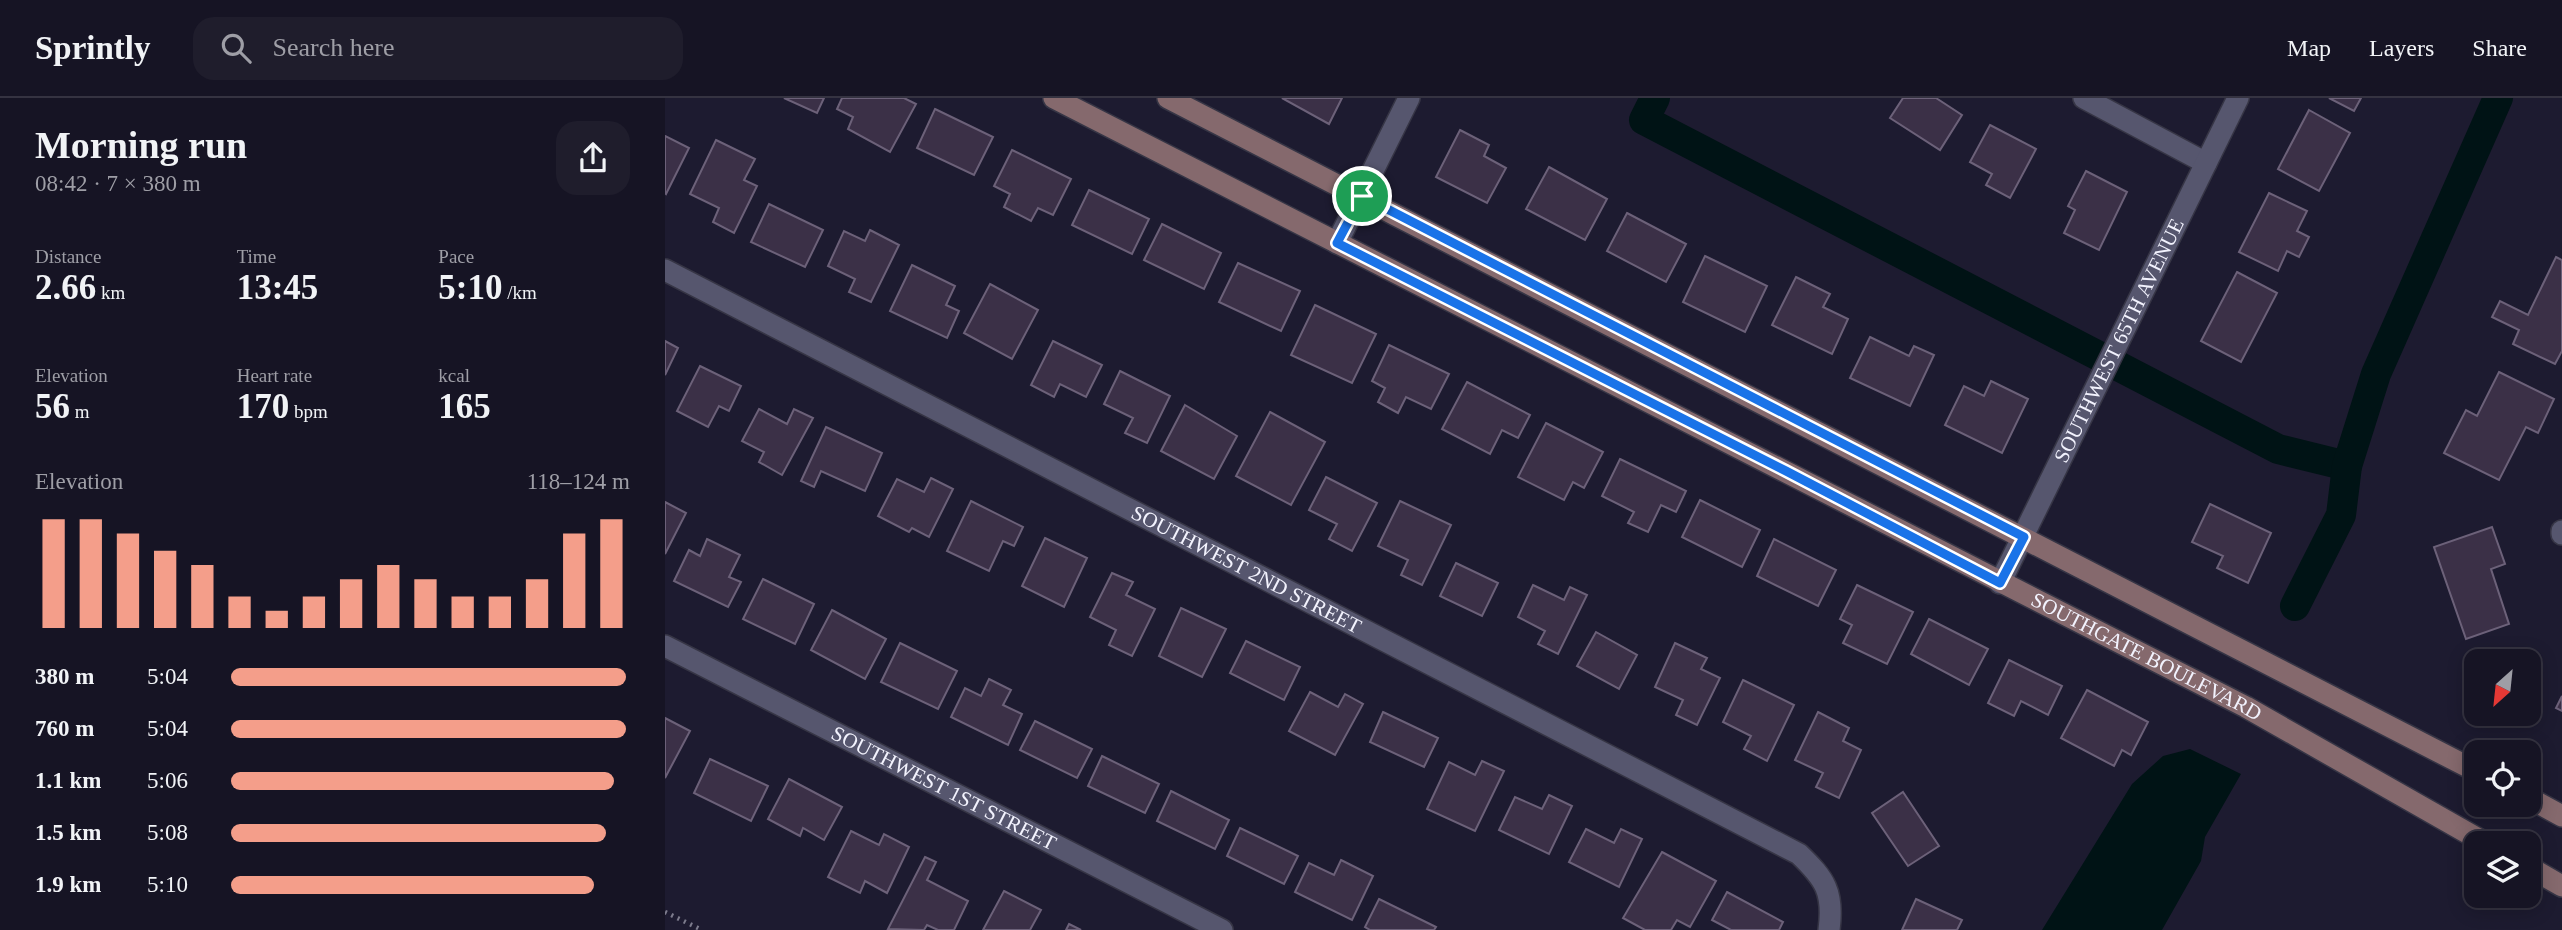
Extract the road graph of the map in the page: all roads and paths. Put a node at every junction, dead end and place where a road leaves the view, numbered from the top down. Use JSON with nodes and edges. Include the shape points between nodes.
{"nodes":[{"id":1,"x":1054,"y":98,"type":"edge"},
{"id":2,"x":1168,"y":98,"type":"edge"},
{"id":3,"x":1409,"y":98,"type":"edge"},
{"id":4,"x":2084,"y":98,"type":"edge"},
{"id":5,"x":2238,"y":98,"type":"edge"},
{"id":6,"x":2206,"y":163,"type":"junction"},
{"id":7,"x":1362,"y":196,"type":"junction"},
{"id":8,"x":1337,"y":243,"type":"junction"},
{"id":9,"x":665,"y":270,"type":"edge"},
{"id":10,"x":2024,"y":537,"type":"junction"},
{"id":11,"x":2000,"y":583,"type":"junction"},
{"id":12,"x":665,"y":646,"type":"edge"},
{"id":13,"x":2464,"y":765,"type":"edge"},
{"id":14,"x":2541,"y":805,"type":"edge"},
{"id":15,"x":2562,"y":816,"type":"edge"},
{"id":16,"x":2464,"y":831,"type":"edge"},
{"id":17,"x":2541,"y":874,"type":"edge"},
{"id":18,"x":2562,"y":886,"type":"edge"},
{"id":19,"x":665,"y":912,"type":"edge"},
{"id":20,"x":702,"y":930,"type":"edge"},
{"id":21,"x":1222,"y":930,"type":"edge"},
{"id":22,"x":1829,"y":930,"type":"edge"}],
"edges":[{"from":1,"to":8,"type":"main road","name":"SOUTHGATE BOULEVARD"},
{"from":2,"to":7,"type":"main road"},
{"from":3,"to":7,"type":"street"},
{"from":4,"to":6,"type":"street"},
{"from":5,"to":6,"type":"street","name":"SOUTHWEST 65TH AVENUE"},
{"from":6,"to":10,"type":"street","name":"SOUTHWEST 65TH AVENUE"},
{"from":7,"to":8,"type":"street"},
{"from":7,"to":10,"type":"main road"},
{"from":8,"to":11,"type":"main road","name":"SOUTHGATE BOULEVARD"},
{"from":9,"to":22,"type":"street","name":"SOUTHWEST 2ND STREET","via":[[1799,854],[1822,876],[1832,910]]},
{"from":10,"to":11,"type":"street","name":"SOUTHWEST 65TH AVENUE"},
{"from":10,"to":13,"type":"main road"},
{"from":11,"to":16,"type":"main road","name":"SOUTHGATE BOULEVARD","via":[[2246,707]]},
{"from":12,"to":21,"type":"street","name":"SOUTHWEST 1ST STREET"},
{"from":14,"to":15,"type":"main road"},
{"from":17,"to":18,"type":"main road"},
{"from":19,"to":20,"type":"path"}]}
